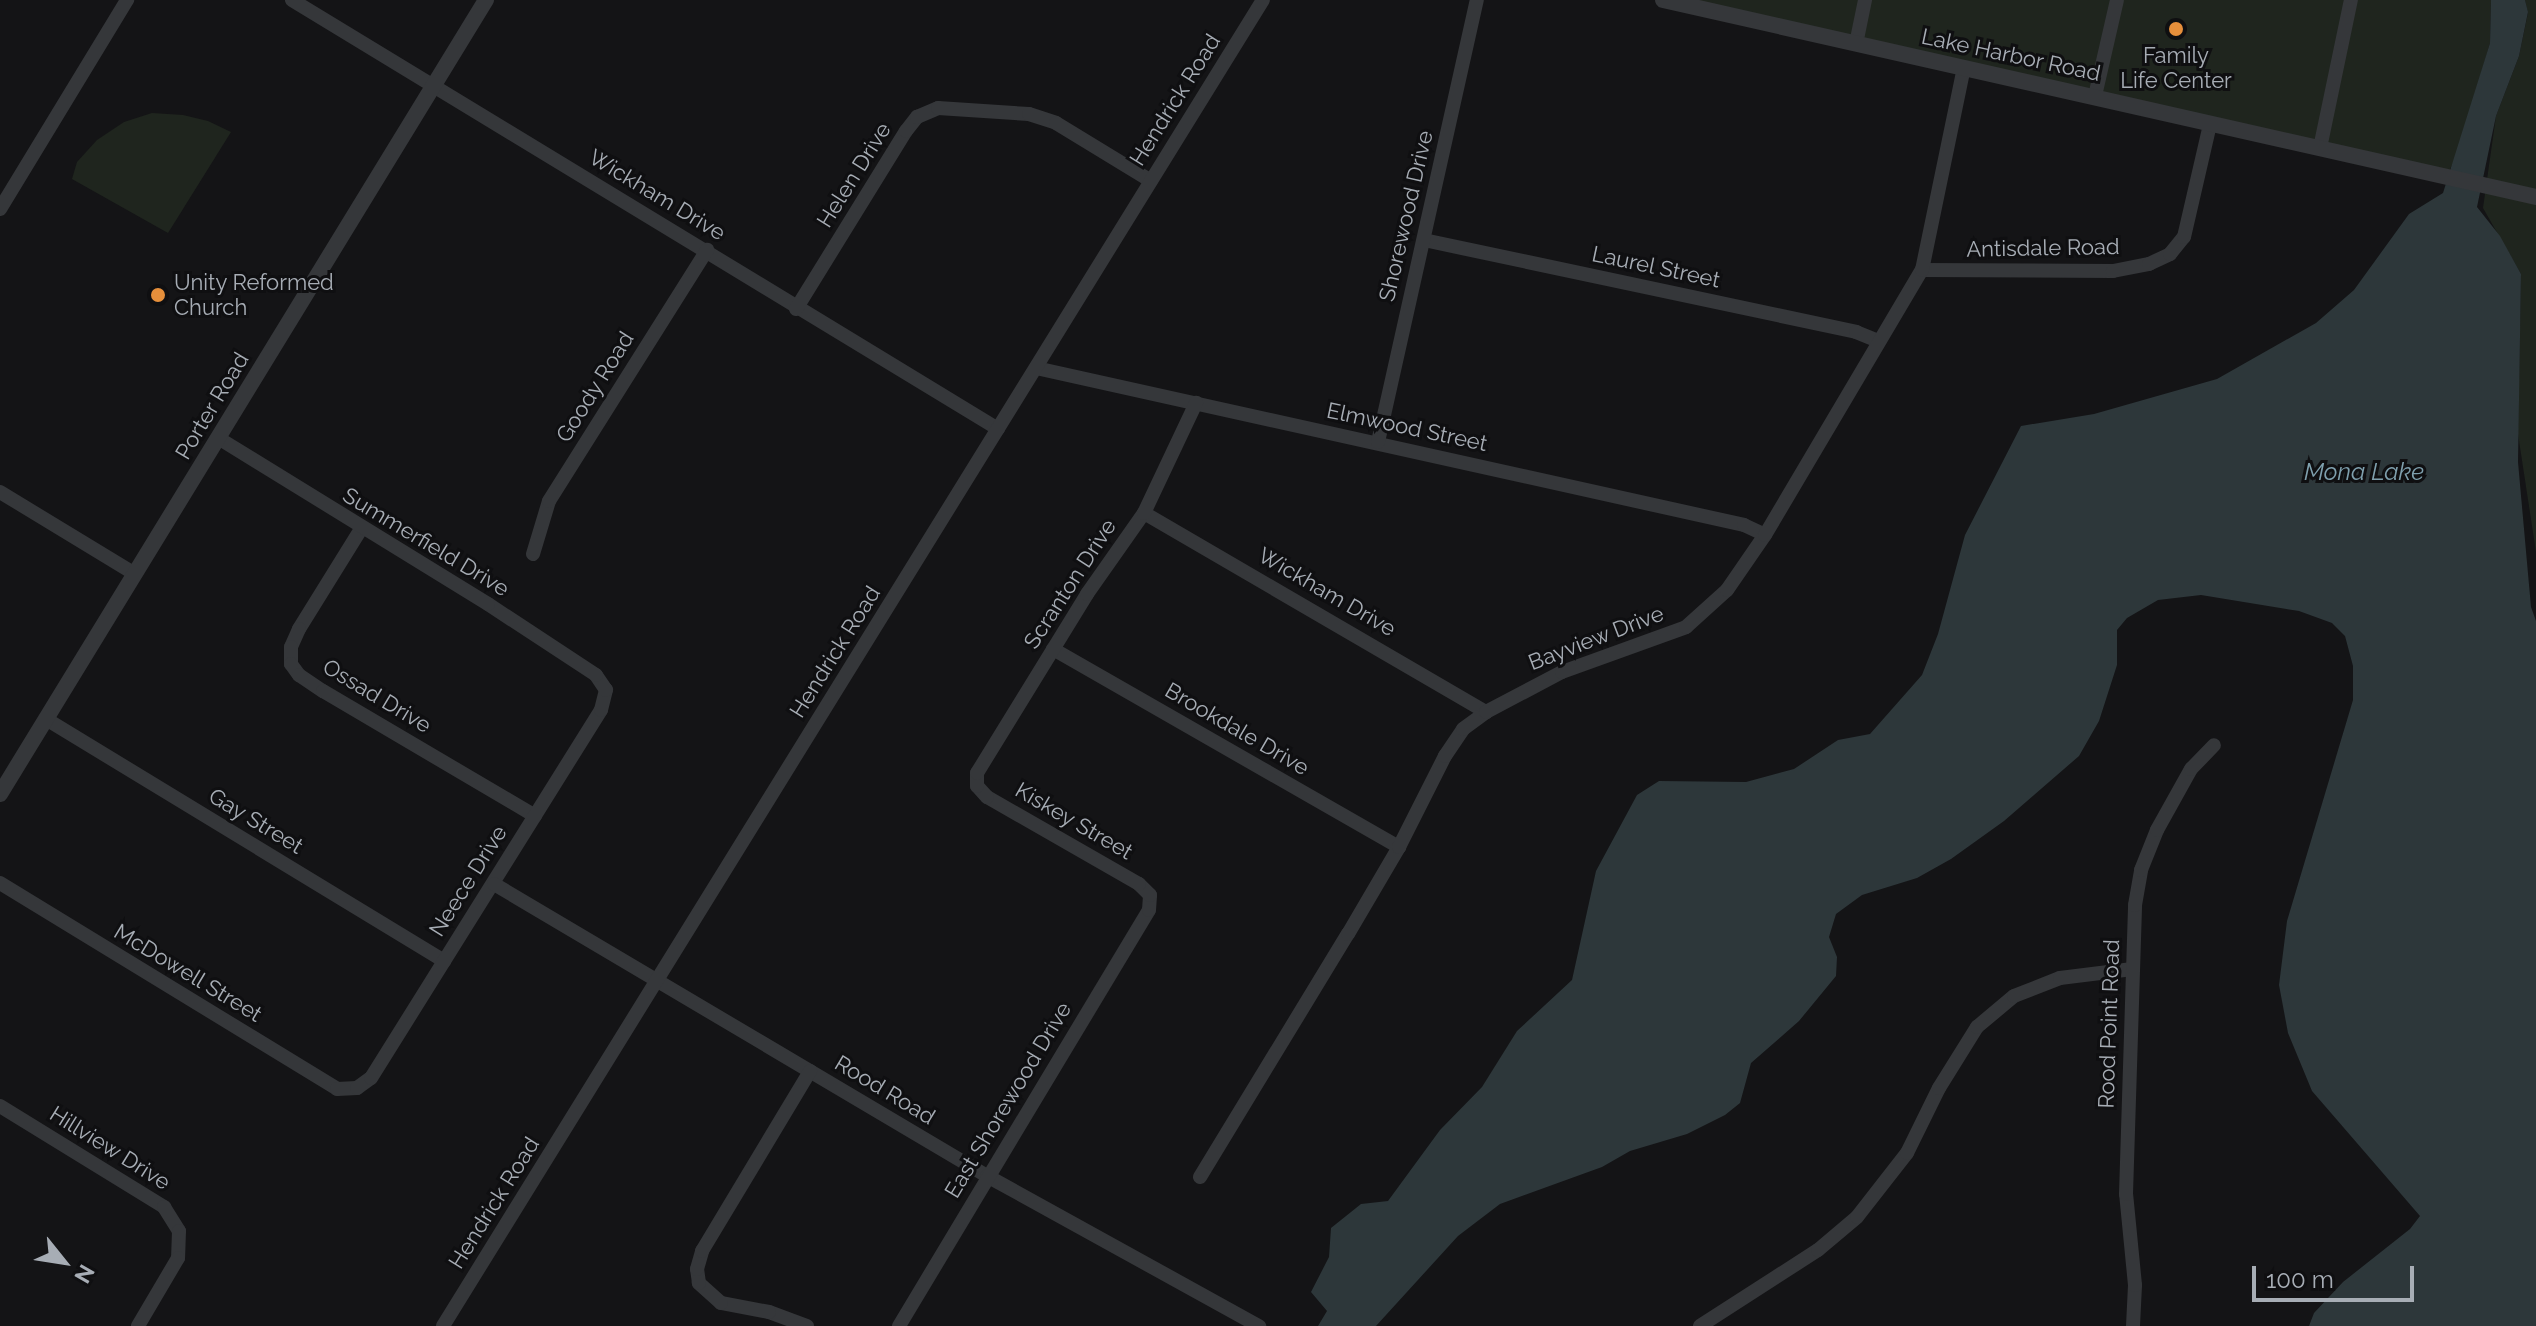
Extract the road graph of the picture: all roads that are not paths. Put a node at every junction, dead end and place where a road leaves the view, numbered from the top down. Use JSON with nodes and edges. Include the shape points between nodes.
{"nodes":[{"id":1,"x":127,"y":0,"type":"edge"},
{"id":2,"x":292,"y":0,"type":"edge"},
{"id":3,"x":486,"y":0,"type":"edge"},
{"id":4,"x":1263,"y":0,"type":"edge"},
{"id":5,"x":1477,"y":0,"type":"edge"},
{"id":6,"x":1663,"y":0,"type":"edge"},
{"id":7,"x":1865,"y":0,"type":"edge"},
{"id":8,"x":2117,"y":0,"type":"edge"},
{"id":9,"x":2351,"y":0,"type":"edge"},
{"id":10,"x":1856,"y":44,"type":"junction"},
{"id":11,"x":1964,"y":67,"type":"junction"},
{"id":12,"x":433,"y":86,"type":"junction"},
{"id":13,"x":2095,"y":96,"type":"junction"},
{"id":14,"x":2210,"y":124,"type":"junction"},
{"id":15,"x":2320,"y":148,"type":"junction"},
{"id":16,"x":1151,"y":181,"type":"junction"},
{"id":17,"x":2536,"y":197,"type":"edge"},
{"id":18,"x":0,"y":208,"type":"edge"},
{"id":19,"x":1424,"y":240,"type":"junction"},
{"id":20,"x":707,"y":250,"type":"junction"},
{"id":21,"x":1922,"y":270,"type":"junction"},
{"id":22,"x":796,"y":309,"type":"junction"},
{"id":23,"x":1878,"y":341,"type":"junction"},
{"id":24,"x":1036,"y":368,"type":"junction"},
{"id":25,"x":1196,"y":403,"type":"junction"},
{"id":26,"x":998,"y":429,"type":"junction"},
{"id":27,"x":218,"y":438,"type":"junction"},
{"id":28,"x":1378,"y":442,"type":"junction"},
{"id":29,"x":0,"y":492,"type":"edge"},
{"id":30,"x":1144,"y":513,"type":"junction"},
{"id":31,"x":361,"y":529,"type":"junction"},
{"id":32,"x":1765,"y":535,"type":"junction"},
{"id":33,"x":533,"y":554,"type":"dead end"},
{"id":34,"x":135,"y":574,"type":"junction"},
{"id":35,"x":1053,"y":649,"type":"junction"},
{"id":36,"x":606,"y":690,"type":"joint"},
{"id":37,"x":1486,"y":712,"type":"junction"},
{"id":38,"x":46,"y":719,"type":"junction"},
{"id":39,"x":2214,"y":745,"type":"dead end"},
{"id":40,"x":977,"y":786,"type":"joint"},
{"id":41,"x":0,"y":794,"type":"edge"},
{"id":42,"x":535,"y":816,"type":"junction"},
{"id":43,"x":1399,"y":847,"type":"junction"},
{"id":44,"x":0,"y":883,"type":"edge"},
{"id":45,"x":494,"y":884,"type":"junction"},
{"id":46,"x":1150,"y":895,"type":"joint"},
{"id":47,"x":444,"y":961,"type":"junction"},
{"id":48,"x":2132,"y":969,"type":"junction"},
{"id":49,"x":658,"y":980,"type":"junction"},
{"id":50,"x":810,"y":1071,"type":"junction"},
{"id":51,"x":357,"y":1088,"type":"joint"},
{"id":52,"x":0,"y":1106,"type":"edge"},
{"id":53,"x":987,"y":1176,"type":"junction"},
{"id":54,"x":1200,"y":1177,"type":"dead end"},
{"id":55,"x":138,"y":1326,"type":"edge"},
{"id":56,"x":443,"y":1326,"type":"edge"},
{"id":57,"x":807,"y":1326,"type":"edge"},
{"id":58,"x":899,"y":1326,"type":"edge"},
{"id":59,"x":1259,"y":1326,"type":"edge"},
{"id":60,"x":1700,"y":1326,"type":"edge"},
{"id":61,"x":2133,"y":1326,"type":"edge"}],
"edges":[{"from":1,"to":18,"type":"street"},
{"from":2,"to":12,"type":"street","name":"Wickham Drive"},
{"from":3,"to":12,"type":"street","name":"Porter Road"},
{"from":4,"to":16,"type":"street","name":"Hendrick Road"},
{"from":5,"to":19,"type":"street","name":"Shorewood Drive"},
{"from":6,"to":10,"type":"street","name":"Lake Harbor Road"},
{"from":7,"to":10,"type":"street"},
{"from":8,"to":13,"type":"street"},
{"from":9,"to":15,"type":"street"},
{"from":10,"to":11,"type":"street","name":"Lake Harbor Road"},
{"from":11,"to":13,"type":"street","name":"Lake Harbor Road"},
{"from":11,"to":21,"type":"street","name":"Bayview Drive"},
{"from":12,"to":20,"type":"street","name":"Wickham Drive"},
{"from":12,"to":27,"type":"street","name":"Porter Road"},
{"from":13,"to":14,"type":"street","name":"Lake Harbor Road"},
{"from":14,"to":15,"type":"street","name":"Lake Harbor Road"},
{"from":14,"to":21,"type":"street","name":"Antisdale Road","via":[[2184,237],[2170,254],[2113,271]]},
{"from":15,"to":17,"type":"street","name":"Lake Harbor Road"},
{"from":16,"to":22,"type":"street","name":"Helen Drive","via":[[1056,123],[1029,114],[938,108],[917,117],[906,131]]},
{"from":16,"to":24,"type":"street","name":"Hendrick Road"},
{"from":19,"to":23,"type":"street","name":"Laurel Street","via":[[1856,332]]},
{"from":19,"to":28,"type":"street","name":"Shorewood Drive"},
{"from":20,"to":22,"type":"street","name":"Wickham Drive"},
{"from":20,"to":33,"type":"street","name":"Goody Road","via":[[549,501]]},
{"from":21,"to":23,"type":"street","name":"Bayview Drive"},
{"from":22,"to":26,"type":"street","name":"Wickham Drive"},
{"from":23,"to":32,"type":"street","name":"Bayview Drive"},
{"from":24,"to":25,"type":"street","name":"Elmwood Street"},
{"from":24,"to":26,"type":"street","name":"Hendrick Road"},
{"from":25,"to":28,"type":"street","name":"Elmwood Street"},
{"from":25,"to":30,"type":"street","name":"Scranton Drive"},
{"from":26,"to":49,"type":"street","name":"Hendrick Road"},
{"from":27,"to":31,"type":"street","name":"Summerfield Drive"},
{"from":27,"to":34,"type":"street","name":"Porter Road"},
{"from":28,"to":32,"type":"street","name":"Elmwood Street","via":[[1744,525]]},
{"from":29,"to":34,"type":"street"},
{"from":30,"to":35,"type":"street","name":"Scranton Drive"},
{"from":30,"to":37,"type":"street","name":"Wickham Drive"},
{"from":31,"to":36,"type":"street","name":"Summerfield Drive","via":[[488,604],[596,675]]},
{"from":31,"to":42,"type":"street","name":"Ossad Drive","via":[[299,629],[291,664],[323,691]]},
{"from":32,"to":37,"type":"street","name":"Bayview Drive","via":[[1727,590],[1686,627],[1562,672]]},
{"from":34,"to":38,"type":"street","name":"Porter Road"},
{"from":35,"to":40,"type":"street","name":"Scranton Drive","via":[[977,773]]},
{"from":35,"to":43,"type":"street","name":"Brookdale Drive"},
{"from":36,"to":42,"type":"street","name":"Neece Drive","via":[[601,710]]},
{"from":37,"to":43,"type":"street","name":"Bayview Drive","via":[[1463,729],[1445,756]]},
{"from":38,"to":41,"type":"street","name":"Porter Road"},
{"from":38,"to":47,"type":"street","name":"Gay Street"},
{"from":39,"to":48,"type":"street","name":"Rood Point Road","via":[[2191,769],[2141,870]]},
{"from":40,"to":46,"type":"street","name":"Kiskey Street"},
{"from":42,"to":45,"type":"street","name":"Neece Drive"},
{"from":43,"to":54,"type":"street","name":"Bayview Drive"},
{"from":44,"to":51,"type":"street","name":"McDowell Street","via":[[337,1089]]},
{"from":45,"to":47,"type":"street","name":"Neece Drive"},
{"from":45,"to":49,"type":"street","name":"Rood Road"},
{"from":46,"to":53,"type":"street","name":"East Shorewood Drive","via":[[1149,910]]},
{"from":47,"to":51,"type":"street","name":"Neece Drive","via":[[371,1078]]},
{"from":48,"to":60,"type":"street","via":[[2060,978],[2014,996],[1977,1027],[1907,1153],[1857,1217],[1818,1250]]},
{"from":48,"to":61,"type":"street","name":"Rood Point Road","via":[[2126,1194],[2135,1285]]},
{"from":49,"to":50,"type":"street","name":"Rood Road"},
{"from":49,"to":56,"type":"street","name":"Hendrick Road"},
{"from":50,"to":53,"type":"street","name":"Rood Road"},
{"from":50,"to":57,"type":"street","via":[[702,1251],[697,1269],[699,1283],[721,1303]]},
{"from":52,"to":55,"type":"street","name":"Hillview Drive","via":[[164,1207],[172,1219],[179,1231],[178,1258]]},
{"from":53,"to":58,"type":"street","name":"East Shorewood Drive"},
{"from":53,"to":59,"type":"street","name":"Rood Road"}]}
